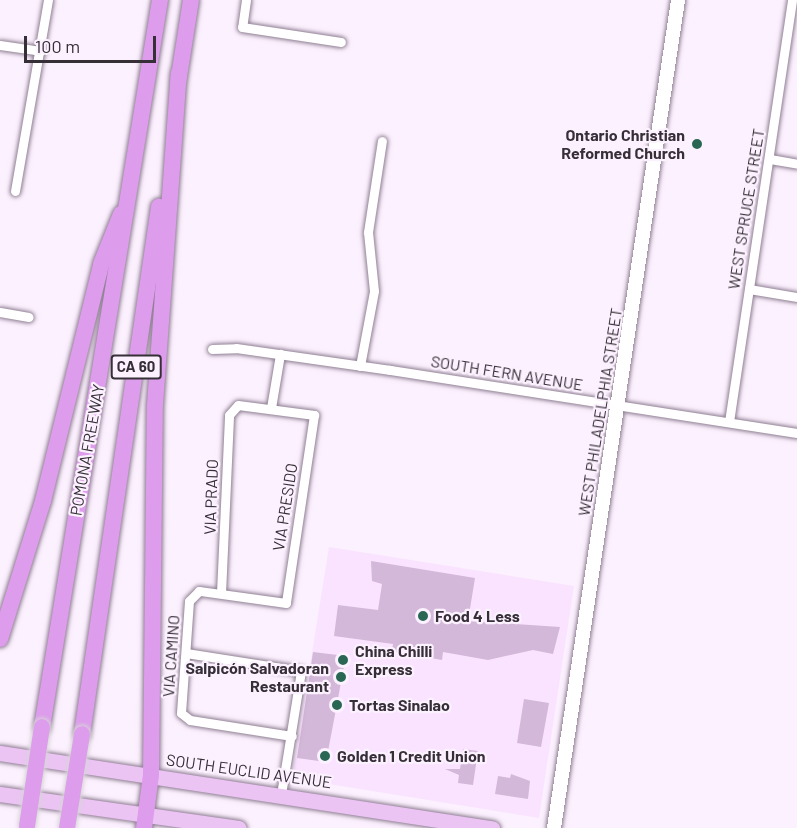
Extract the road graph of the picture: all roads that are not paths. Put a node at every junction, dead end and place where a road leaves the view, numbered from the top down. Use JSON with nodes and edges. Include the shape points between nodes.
{"nodes":[{"id":1,"x":48,"y":0,"type":"edge"},
{"id":2,"x":160,"y":0,"type":"edge"},
{"id":3,"x":191,"y":0,"type":"edge"},
{"id":4,"x":246,"y":0,"type":"edge"},
{"id":5,"x":678,"y":0,"type":"edge"},
{"id":6,"x":792,"y":0,"type":"edge"},
{"id":7,"x":793,"y":28,"type":"edge"},
{"id":8,"x":341,"y":42,"type":"dead end"},
{"id":9,"x":0,"y":45,"type":"edge"},
{"id":10,"x":41,"y":51,"type":"junction"},
{"id":11,"x":179,"y":73,"type":"junction"},
{"id":12,"x":382,"y":141,"type":"dead end"},
{"id":13,"x":770,"y":159,"type":"junction"},
{"id":14,"x":797,"y":164,"type":"edge"},
{"id":15,"x":133,"y":182,"type":"junction"},
{"id":16,"x":15,"y":191,"type":"dead end"},
{"id":17,"x":749,"y":289,"type":"junction"},
{"id":18,"x":797,"y":297,"type":"edge"},
{"id":19,"x":0,"y":312,"type":"edge"},
{"id":20,"x":29,"y":316,"type":"dead end"},
{"id":21,"x":213,"y":349,"type":"dead end"},
{"id":22,"x":280,"y":354,"type":"junction"},
{"id":23,"x":360,"y":366,"type":"junction"},
{"id":24,"x":617,"y":405,"type":"junction"},
{"id":25,"x":271,"y":408,"type":"junction"},
{"id":26,"x":729,"y":422,"type":"junction"},
{"id":27,"x":797,"y":433,"type":"edge"},
{"id":28,"x":220,"y":593,"type":"junction"},
{"id":29,"x":0,"y":639,"type":"edge"},
{"id":30,"x":186,"y":653,"type":"junction"},
{"id":31,"x":292,"y":736,"type":"junction"},
{"id":32,"x":0,"y":753,"type":"edge"},
{"id":33,"x":151,"y":775,"type":"junction"},
{"id":34,"x":0,"y":794,"type":"edge"},
{"id":35,"x":281,"y":794,"type":"junction"},
{"id":36,"x":146,"y":821,"type":"edge"},
{"id":37,"x":26,"y":827,"type":"edge"},
{"id":38,"x":67,"y":828,"type":"edge"},
{"id":39,"x":238,"y":828,"type":"edge"},
{"id":40,"x":492,"y":828,"type":"edge"},
{"id":41,"x":554,"y":828,"type":"edge"}],
"edges":[{"from":1,"to":10,"type":"street"},
{"from":2,"to":15,"type":"highway","name":"POMONA FREEWAY","number":"CA 60"},
{"from":3,"to":11,"type":"highway","number":"CA 60"},
{"from":4,"to":8,"type":"street","via":[[242,27]]},
{"from":5,"to":24,"type":"main road","name":"WEST PHILADELPHIA STREET"},
{"from":6,"to":7,"type":"street","name":"WEST SPRUCE STREET"},
{"from":7,"to":13,"type":"street","name":"WEST SPRUCE STREET"},
{"from":9,"to":10,"type":"street"},
{"from":10,"to":16,"type":"street"},
{"from":11,"to":33,"type":"highway","via":[[155,405]]},
{"from":11,"to":38,"type":"highway","number":"CA 60","bridge":true},
{"from":12,"to":23,"type":"street","via":[[368,232],[374,291]]},
{"from":13,"to":14,"type":"street"},
{"from":13,"to":17,"type":"street","name":"WEST SPRUCE STREET"},
{"from":15,"to":29,"type":"highway","via":[[101,264],[43,501]]},
{"from":15,"to":37,"type":"highway","name":"POMONA FREEWAY","number":"CA 60","bridge":true},
{"from":17,"to":18,"type":"street"},
{"from":17,"to":26,"type":"street","name":"WEST SPRUCE STREET"},
{"from":19,"to":20,"type":"street"},
{"from":21,"to":22,"type":"street","name":"SOUTH FERN AVENUE"},
{"from":22,"to":23,"type":"street","name":"SOUTH FERN AVENUE"},
{"from":22,"to":25,"type":"street"},
{"from":23,"to":24,"type":"street","name":"SOUTH FERN AVENUE"},
{"from":24,"to":26,"type":"street","name":"SOUTH FERN AVENUE"},
{"from":24,"to":41,"type":"main road","name":"WEST PHILADELPHIA STREET"},
{"from":25,"to":28,"type":"street","name":"VIA PRADO","via":[[238,405],[229,415]]},
{"from":25,"to":28,"type":"street","name":"VIA PRESIDO","via":[[314,415],[286,603]]},
{"from":26,"to":27,"type":"street","name":"SOUTH FERN AVENUE"},
{"from":28,"to":30,"type":"street","name":"VIA CAMINO","via":[[199,591],[189,601]]},
{"from":30,"to":31,"type":"street","name":"VIA CAMINO","via":[[182,713],[190,720]]},
{"from":30,"to":31,"type":"street","via":[[301,671]]},
{"from":31,"to":35,"type":"street"},
{"from":32,"to":33,"type":"main road","name":"SOUTH EUCLID AVENUE"},
{"from":33,"to":35,"type":"main road","name":"SOUTH EUCLID AVENUE"},
{"from":33,"to":36,"type":"highway"},
{"from":34,"to":36,"type":"main road"},
{"from":35,"to":40,"type":"main road","name":"SOUTH EUCLID AVENUE"},
{"from":36,"to":39,"type":"main road"}]}
